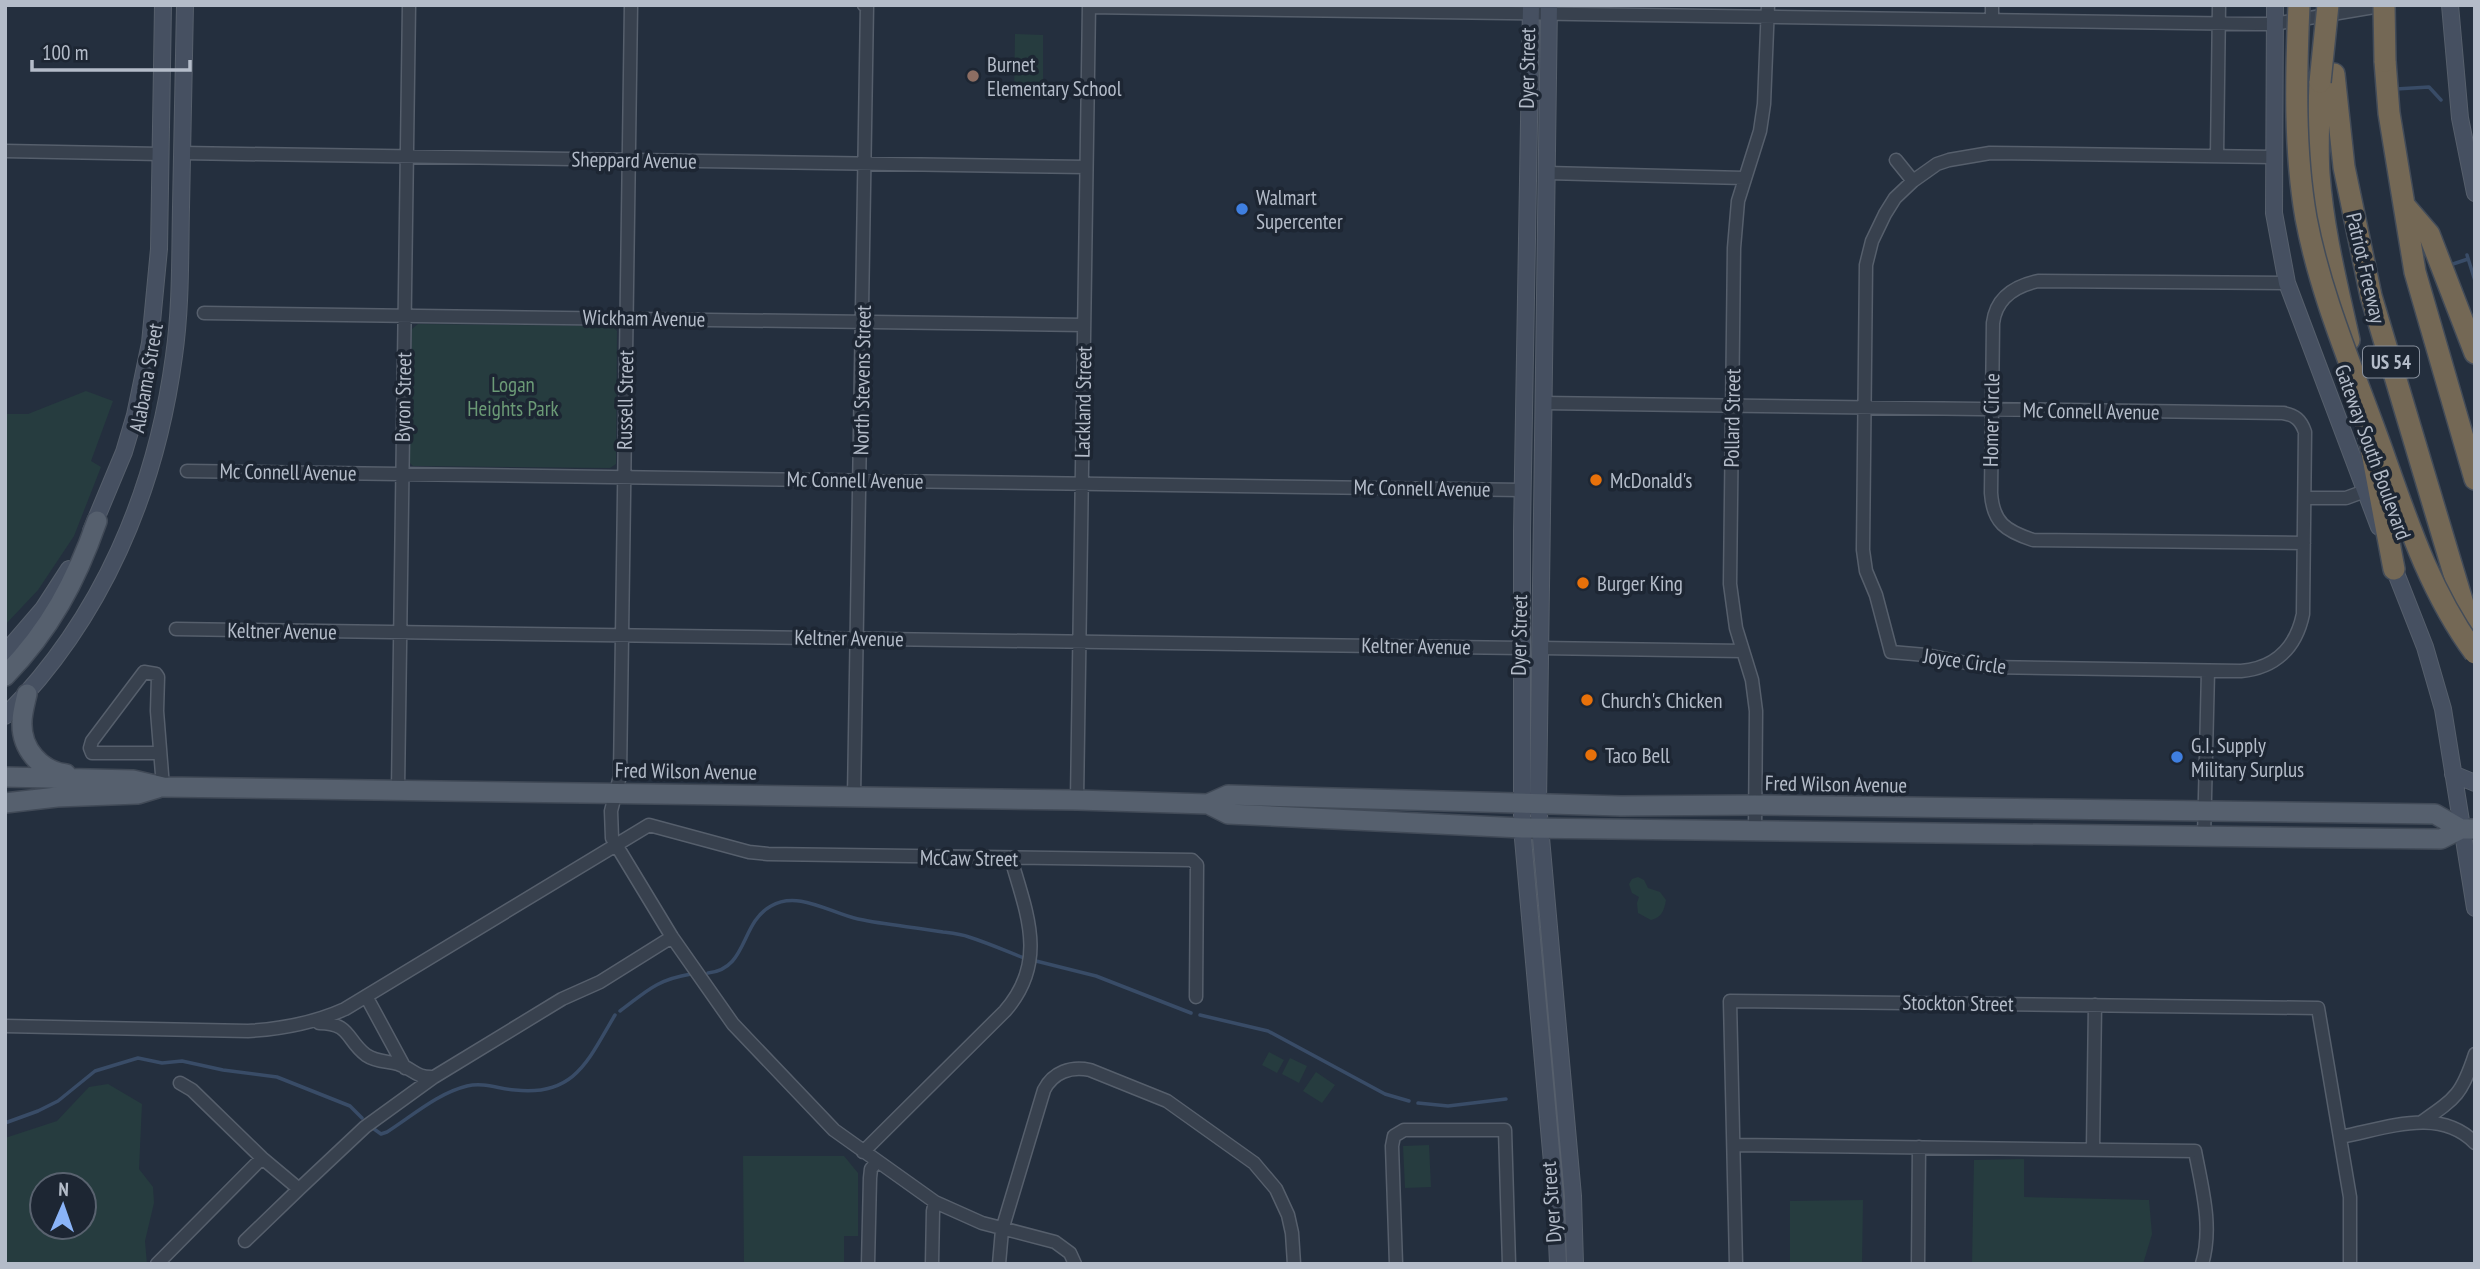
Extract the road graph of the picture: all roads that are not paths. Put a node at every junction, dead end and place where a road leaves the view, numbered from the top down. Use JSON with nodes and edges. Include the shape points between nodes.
{"nodes":[{"id":1,"x":163,"y":5,"type":"edge"},
{"id":2,"x":185,"y":5,"type":"edge"},
{"id":3,"x":409,"y":5,"type":"edge"},
{"id":4,"x":631,"y":5,"type":"edge"},
{"id":5,"x":866,"y":5,"type":"edge"},
{"id":6,"x":1992,"y":5,"type":"edge"},
{"id":7,"x":2219,"y":5,"type":"edge"},
{"id":8,"x":2275,"y":5,"type":"edge"},
{"id":9,"x":2300,"y":5,"type":"edge"},
{"id":10,"x":2330,"y":5,"type":"edge"},
{"id":11,"x":2385,"y":5,"type":"edge"},
{"id":12,"x":2450,"y":5,"type":"edge"},
{"id":13,"x":1089,"y":6,"type":"edge"},
{"id":14,"x":1316,"y":8,"type":"edge"},
{"id":15,"x":1531,"y":9,"type":"edge"},
{"id":16,"x":1549,"y":10,"type":"edge"},
{"id":17,"x":1768,"y":12,"type":"edge"},
{"id":18,"x":1992,"y":20,"type":"junction"},
{"id":19,"x":2219,"y":23,"type":"junction"},
{"id":20,"x":2274,"y":24,"type":"junction"},
{"id":21,"x":2327,"y":78,"type":"junction"},
{"id":22,"x":5,"y":152,"type":"edge"},
{"id":23,"x":182,"y":153,"type":"junction"},
{"id":24,"x":161,"y":154,"type":"junction"},
{"id":25,"x":2217,"y":155,"type":"junction"},
{"id":26,"x":407,"y":157,"type":"junction"},
{"id":27,"x":2273,"y":157,"type":"junction"},
{"id":28,"x":629,"y":159,"type":"junction"},
{"id":29,"x":1896,"y":160,"type":"dead end"},
{"id":30,"x":865,"y":163,"type":"junction"},
{"id":31,"x":1086,"y":167,"type":"junction"},
{"id":32,"x":1527,"y":172,"type":"junction"},
{"id":33,"x":1547,"y":173,"type":"junction"},
{"id":34,"x":1744,"y":178,"type":"junction"},
{"id":35,"x":1913,"y":181,"type":"junction"},
{"id":36,"x":2475,"y":193,"type":"edge"},
{"id":37,"x":2404,"y":205,"type":"junction"},
{"id":38,"x":1546,"y":237,"type":"junction"},
{"id":39,"x":2287,"y":283,"type":"junction"},
{"id":40,"x":204,"y":313,"type":"dead end"},
{"id":41,"x":405,"y":316,"type":"junction"},
{"id":42,"x":626,"y":317,"type":"junction"},
{"id":43,"x":863,"y":321,"type":"junction"},
{"id":44,"x":1084,"y":325,"type":"junction"},
{"id":45,"x":1525,"y":352,"type":"junction"},
{"id":46,"x":2475,"y":353,"type":"edge"},
{"id":47,"x":1543,"y":403,"type":"junction"},
{"id":48,"x":1732,"y":407,"type":"junction"},
{"id":49,"x":1864,"y":408,"type":"junction"},
{"id":50,"x":1991,"y":410,"type":"junction"},
{"id":51,"x":2300,"y":420,"type":"joint"},
{"id":52,"x":2471,"y":456,"type":"edge"},
{"id":53,"x":187,"y":471,"type":"dead end"},
{"id":54,"x":402,"y":474,"type":"junction"},
{"id":55,"x":624,"y":477,"type":"junction"},
{"id":56,"x":2475,"y":479,"type":"edge"},
{"id":57,"x":860,"y":480,"type":"junction"},
{"id":58,"x":1082,"y":483,"type":"junction"},
{"id":59,"x":1523,"y":490,"type":"junction"},
{"id":60,"x":2365,"y":491,"type":"junction"},
{"id":61,"x":2305,"y":498,"type":"junction"},
{"id":62,"x":97,"y":521,"type":"junction"},
{"id":63,"x":1541,"y":538,"type":"junction"},
{"id":64,"x":2304,"y":543,"type":"junction"},
{"id":65,"x":2394,"y":569,"type":"junction"},
{"id":66,"x":1522,"y":606,"type":"junction"},
{"id":67,"x":176,"y":629,"type":"dead end"},
{"id":68,"x":400,"y":632,"type":"junction"},
{"id":69,"x":622,"y":635,"type":"junction"},
{"id":70,"x":858,"y":638,"type":"junction"},
{"id":71,"x":1080,"y":641,"type":"junction"},
{"id":72,"x":2475,"y":644,"type":"edge"},
{"id":73,"x":1522,"y":648,"type":"junction"},
{"id":74,"x":1540,"y":648,"type":"junction"},
{"id":75,"x":1743,"y":652,"type":"junction"},
{"id":76,"x":5,"y":653,"type":"edge"},
{"id":77,"x":2475,"y":653,"type":"edge"},
{"id":78,"x":2208,"y":670,"type":"junction"},
{"id":79,"x":5,"y":676,"type":"edge"},
{"id":80,"x":27,"y":694,"type":"junction"},
{"id":81,"x":5,"y":716,"type":"edge"},
{"id":82,"x":92,"y":753,"type":"junction"},
{"id":83,"x":160,"y":753,"type":"junction"},
{"id":84,"x":2453,"y":774,"type":"junction"},
{"id":85,"x":5,"y":777,"type":"edge"},
{"id":86,"x":91,"y":779,"type":"junction"},
{"id":87,"x":2475,"y":783,"type":"edge"},
{"id":88,"x":163,"y":787,"type":"junction"},
{"id":89,"x":398,"y":790,"type":"junction"},
{"id":90,"x":616,"y":793,"type":"junction"},
{"id":91,"x":5,"y":797,"type":"edge"},
{"id":92,"x":57,"y":797,"type":"junction"},
{"id":93,"x":854,"y":797,"type":"junction"},
{"id":94,"x":1077,"y":800,"type":"junction"},
{"id":95,"x":5,"y":803,"type":"edge"},
{"id":96,"x":1208,"y":804,"type":"junction"},
{"id":97,"x":1529,"y":804,"type":"junction"},
{"id":98,"x":1755,"y":806,"type":"junction"},
{"id":99,"x":2205,"y":812,"type":"junction"},
{"id":100,"x":2335,"y":813,"type":"junction"},
{"id":101,"x":1530,"y":828,"type":"junction"},
{"id":102,"x":2468,"y":829,"type":"edge"},
{"id":103,"x":1755,"y":832,"type":"junction"},
{"id":104,"x":2204,"y":838,"type":"junction"},
{"id":105,"x":2331,"y":838,"type":"junction"},
{"id":106,"x":615,"y":844,"type":"junction"},
{"id":107,"x":1011,"y":859,"type":"junction"},
{"id":108,"x":2472,"y":877,"type":"edge"},
{"id":109,"x":2475,"y":908,"type":"edge"},
{"id":110,"x":672,"y":937,"type":"junction"},
{"id":111,"x":366,"y":996,"type":"junction"},
{"id":112,"x":1196,"y":997,"type":"dead end"},
{"id":113,"x":2095,"y":1005,"type":"junction"},
{"id":114,"x":308,"y":1022,"type":"junction"},
{"id":115,"x":5,"y":1026,"type":"edge"},
{"id":116,"x":2475,"y":1054,"type":"edge"},
{"id":117,"x":405,"y":1068,"type":"junction"},
{"id":118,"x":434,"y":1077,"type":"junction"},
{"id":119,"x":180,"y":1083,"type":"dead end"},
{"id":120,"x":2423,"y":1121,"type":"junction"},
{"id":121,"x":2340,"y":1137,"type":"junction"},
{"id":122,"x":2475,"y":1143,"type":"edge"},
{"id":123,"x":1734,"y":1145,"type":"junction"},
{"id":124,"x":1919,"y":1147,"type":"junction"},
{"id":125,"x":2093,"y":1149,"type":"junction"},
{"id":126,"x":863,"y":1152,"type":"junction"},
{"id":127,"x":262,"y":1158,"type":"junction"},
{"id":128,"x":877,"y":1161,"type":"junction"},
{"id":129,"x":299,"y":1189,"type":"junction"},
{"id":130,"x":935,"y":1202,"type":"junction"},
{"id":131,"x":1002,"y":1230,"type":"junction"},
{"id":132,"x":245,"y":1241,"type":"dead end"},
{"id":133,"x":157,"y":1264,"type":"edge"},
{"id":134,"x":868,"y":1264,"type":"edge"},
{"id":135,"x":932,"y":1264,"type":"edge"},
{"id":136,"x":999,"y":1264,"type":"edge"},
{"id":137,"x":1075,"y":1264,"type":"edge"},
{"id":138,"x":1294,"y":1264,"type":"edge"},
{"id":139,"x":1396,"y":1264,"type":"edge"},
{"id":140,"x":1509,"y":1264,"type":"edge"},
{"id":141,"x":1558,"y":1264,"type":"edge"},
{"id":142,"x":1576,"y":1264,"type":"edge"},
{"id":143,"x":1736,"y":1264,"type":"edge"},
{"id":144,"x":1918,"y":1264,"type":"edge"},
{"id":145,"x":2202,"y":1264,"type":"edge"},
{"id":146,"x":2350,"y":1264,"type":"edge"}],
"edges":[{"from":1,"to":24,"type":"main road","name":"Alabama Street"},
{"from":2,"to":23,"type":"main road","name":"Alabama Street"},
{"from":3,"to":26,"type":"street","name":"Byron Street"},
{"from":4,"to":28,"type":"street","name":"Russell Street"},
{"from":5,"to":30,"type":"street","name":"North Stevens Street"},
{"from":6,"to":18,"type":"street"},
{"from":7,"to":19,"type":"street"},
{"from":8,"to":20,"type":"main road","name":"Gateway South Boulevard"},
{"from":9,"to":77,"type":"highway","bridge":true,"via":[[2298,138],[2315,255],[2420,556],[2452,620]]},
{"from":10,"to":21,"type":"highway","bridge":true},
{"from":11,"to":20,"type":"street"},
{"from":11,"to":37,"type":"highway","number":"US 54","bridge":true,"via":[[2389,113]]},
{"from":12,"to":36,"type":"main road","via":[[2460,118]]},
{"from":13,"to":14,"type":"street"},
{"from":13,"to":31,"type":"street","name":"Lackland Street"},
{"from":14,"to":15,"type":"street"},
{"from":15,"to":16,"type":"street"},
{"from":15,"to":32,"type":"main road","name":"Dyer Street"},
{"from":16,"to":17,"type":"street"},
{"from":16,"to":33,"type":"main road","name":"Dyer Street"},
{"from":17,"to":18,"type":"street"},
{"from":17,"to":34,"type":"street","name":"Pollard Street","via":[[1764,104]]},
{"from":18,"to":19,"type":"street"},
{"from":19,"to":20,"type":"street"},
{"from":19,"to":25,"type":"street"},
{"from":20,"to":27,"type":"main road","name":"Gateway South Boulevard"},
{"from":21,"to":65,"type":"highway","via":[[2319,173],[2324,218]]},
{"from":21,"to":72,"type":"highway","name":"Patriot Freeway","number":"US 54","via":[[2371,296]]},
{"from":22,"to":24,"type":"street"},
{"from":23,"to":26,"type":"street","name":"Sheppard Avenue"},
{"from":23,"to":80,"type":"main road","name":"Alabama Street","via":[[180,293],[159,433],[139,502],[115,561],[86,615]]},
{"from":24,"to":62,"type":"main road","name":"Alabama Street","via":[[156,296],[145,378],[124,452]]},
{"from":25,"to":27,"type":"street","name":"Joyce Circle"},
{"from":25,"to":35,"type":"street","name":"Joyce Circle","via":[[1990,153],[1949,160]]},
{"from":26,"to":28,"type":"street","name":"Sheppard Avenue"},
{"from":26,"to":41,"type":"street","name":"Byron Street"},
{"from":27,"to":39,"type":"main road","name":"Gateway South Boulevard","via":[[2274,214]]},
{"from":28,"to":30,"type":"street","name":"Sheppard Avenue"},
{"from":28,"to":42,"type":"street","name":"Russell Street"},
{"from":29,"to":35,"type":"street"},
{"from":30,"to":31,"type":"street","name":"Sheppard Avenue"},
{"from":30,"to":43,"type":"street","name":"North Stevens Street"},
{"from":31,"to":44,"type":"street","name":"Lackland Street"},
{"from":32,"to":38,"type":"main road","via":[[1536,179],[1538,222]]},
{"from":32,"to":45,"type":"main road","name":"Dyer Street"},
{"from":33,"to":34,"type":"street"},
{"from":33,"to":38,"type":"main road","name":"Dyer Street"},
{"from":34,"to":48,"type":"street","name":"Pollard Street","via":[[1735,222]]},
{"from":35,"to":49,"type":"street","name":"Joyce Circle","via":[[1885,214],[1866,265]]},
{"from":37,"to":46,"type":"highway","via":[[2429,234]]},
{"from":37,"to":52,"type":"highway","number":"US 54","via":[[2415,272]]},
{"from":38,"to":47,"type":"main road","name":"Dyer Street"},
{"from":39,"to":50,"type":"street","name":"Homer Circle","via":[[2038,281],[2022,285],[2008,294],[1994,315]]},
{"from":39,"to":60,"type":"main road","name":"Gateway South Boulevard"},
{"from":40,"to":41,"type":"street","name":"Wickham Avenue"},
{"from":41,"to":42,"type":"street","name":"Wickham Avenue"},
{"from":41,"to":54,"type":"street","name":"Byron Street"},
{"from":42,"to":43,"type":"street","name":"Wickham Avenue"},
{"from":42,"to":55,"type":"street","name":"Russell Street"},
{"from":43,"to":44,"type":"street","name":"Wickham Avenue"},
{"from":43,"to":57,"type":"street","name":"North Stevens Street"},
{"from":44,"to":58,"type":"street","name":"Lackland Street"},
{"from":45,"to":47,"type":"main road","via":[[1531,359],[1533,392]]},
{"from":45,"to":59,"type":"main road","name":"Dyer Street"},
{"from":47,"to":48,"type":"street","name":"Mc Connell Avenue"},
{"from":47,"to":63,"type":"main road","name":"Dyer Street"},
{"from":48,"to":49,"type":"street","name":"Mc Connell Avenue"},
{"from":48,"to":75,"type":"street","name":"Pollard Street","via":[[1730,584]]},
{"from":49,"to":50,"type":"street","name":"Mc Connell Avenue"},
{"from":49,"to":78,"type":"street","name":"Joyce Circle","via":[[1863,551],[1891,652],[1987,667]]},
{"from":50,"to":51,"type":"street","name":"Mc Connell Avenue","via":[[2283,413]]},
{"from":50,"to":64,"type":"street","name":"Homer Circle","via":[[1991,503],[1997,518],[2015,534],[2042,541]]},
{"from":51,"to":61,"type":"street","name":"Joyce Circle","via":[[2305,441]]},
{"from":52,"to":56,"type":"highway","number":"US 54"},
{"from":53,"to":54,"type":"street","name":"Mc Connell Avenue"},
{"from":54,"to":55,"type":"street","name":"Mc Connell Avenue"},
{"from":54,"to":68,"type":"street","name":"Byron Street"},
{"from":55,"to":57,"type":"street","name":"Mc Connell Avenue"},
{"from":55,"to":69,"type":"street","name":"Russell Street"},
{"from":57,"to":58,"type":"street","name":"Mc Connell Avenue"},
{"from":57,"to":70,"type":"street","name":"North Stevens Street"},
{"from":58,"to":59,"type":"street","name":"Mc Connell Avenue"},
{"from":58,"to":71,"type":"street","name":"Lackland Street"},
{"from":59,"to":63,"type":"main road","via":[[1534,494],[1534,519]]},
{"from":59,"to":66,"type":"main road","name":"Dyer Street"},
{"from":60,"to":61,"type":"street","via":[[2346,498]]},
{"from":60,"to":65,"type":"main road","name":"Gateway South Boulevard"},
{"from":61,"to":64,"type":"street","name":"Joyce Circle"},
{"from":62,"to":76,"type":"main road","name":"Alabama Street","via":[[50,599]]},
{"from":62,"to":79,"type":"main road","via":[[65,598]]},
{"from":63,"to":74,"type":"main road","name":"Dyer Street"},
{"from":64,"to":78,"type":"street","name":"Joyce Circle","via":[[2303,614],[2292,644],[2277,659],[2254,670]]},
{"from":65,"to":84,"type":"main road","name":"Gateway South Boulevard","via":[[2438,691]]},
{"from":66,"to":73,"type":"main road","name":"Dyer Street"},
{"from":66,"to":74,"type":"main road","via":[[1528,614],[1532,648]]},
{"from":67,"to":68,"type":"street","name":"Keltner Avenue"},
{"from":68,"to":69,"type":"street","name":"Keltner Avenue"},
{"from":68,"to":89,"type":"street","name":"Byron Street"},
{"from":69,"to":70,"type":"street","name":"Keltner Avenue"},
{"from":69,"to":90,"type":"street","name":"Russell Street"},
{"from":70,"to":71,"type":"street","name":"Keltner Avenue"},
{"from":70,"to":93,"type":"street","name":"North Stevens Street"},
{"from":71,"to":73,"type":"street","name":"Keltner Avenue"},
{"from":71,"to":94,"type":"street","name":"Lackland Street"},
{"from":73,"to":97,"type":"main road","name":"Dyer Street"},
{"from":74,"to":75,"type":"street"},
{"from":74,"to":97,"type":"main road","name":"Dyer Street"},
{"from":75,"to":98,"type":"street","name":"Pollard Street","via":[[1756,711]]},
{"from":78,"to":99,"type":"street"},
{"from":80,"to":81,"type":"main road","name":"Alabama Street"},
{"from":80,"to":86,"type":"main road","via":[[22,721],[28,750],[58,774]]},
{"from":82,"to":83,"type":"street"},
{"from":82,"to":83,"type":"street","via":[[92,741],[144,672],[158,677]]},
{"from":82,"to":86,"type":"street"},
{"from":83,"to":88,"type":"street"},
{"from":84,"to":87,"type":"main road"},
{"from":84,"to":102,"type":"main road","name":"Gateway South Boulevard"},
{"from":85,"to":86,"type":"main road","name":"Fred Wilson Avenue"},
{"from":86,"to":88,"type":"main road","name":"Fred Wilson Avenue","via":[[133,780]]},
{"from":88,"to":89,"type":"main road","name":"Fred Wilson Avenue"},
{"from":88,"to":92,"type":"main road","name":"Fred Wilson Avenue","via":[[138,794]]},
{"from":89,"to":90,"type":"main road","name":"Fred Wilson Avenue"},
{"from":90,"to":93,"type":"main road","name":"Fred Wilson Avenue"},
{"from":90,"to":106,"type":"street","name":"Russell Street","via":[[611,811]]},
{"from":91,"to":92,"type":"main road"},
{"from":92,"to":95,"type":"main road","name":"Fred Wilson Avenue"},
{"from":93,"to":94,"type":"main road","name":"Fred Wilson Avenue"},
{"from":94,"to":96,"type":"main road","name":"Fred Wilson Avenue"},
{"from":96,"to":97,"type":"main road","name":"Fred Wilson Avenue","via":[[1228,795]]},
{"from":96,"to":101,"type":"main road","name":"Fred Wilson Avenue","via":[[1228,814]]},
{"from":97,"to":98,"type":"main road","name":"Fred Wilson Avenue"},
{"from":97,"to":101,"type":"main road","name":"Dyer Street"},
{"from":98,"to":99,"type":"main road","name":"Fred Wilson Avenue"},
{"from":98,"to":103,"type":"street","name":"Pollard Street"},
{"from":99,"to":100,"type":"main road","name":"Fred Wilson Avenue"},
{"from":99,"to":104,"type":"street"},
{"from":100,"to":102,"type":"main road","name":"Fred Wilson Avenue","via":[[2435,814]]},
{"from":100,"to":105,"type":"main road"},
{"from":101,"to":103,"type":"main road","name":"Fred Wilson Avenue"},
{"from":101,"to":141,"type":"main road","name":"Dyer Street"},
{"from":101,"to":142,"type":"main road","name":"Dyer Street","via":[[1573,1196]]},
{"from":102,"to":105,"type":"main road","name":"Fred Wilson Avenue","via":[[2441,839]]},
{"from":102,"to":108,"type":"main road","name":"Gateway South Boulevard"},
{"from":103,"to":104,"type":"main road","name":"Fred Wilson Avenue"},
{"from":104,"to":105,"type":"main road","name":"Fred Wilson Avenue"},
{"from":106,"to":107,"type":"street","name":"McCaw Street","via":[[649,825],[757,853]]},
{"from":106,"to":110,"type":"street"},
{"from":106,"to":111,"type":"street","name":"McCaw Street"},
{"from":107,"to":112,"type":"street","name":"McCaw Street","via":[[1195,862]]},
{"from":107,"to":126,"type":"street","via":[[1032,940],[1018,993]]},
{"from":108,"to":109,"type":"main road","name":"Gateway South Boulevard"},
{"from":110,"to":118,"type":"street"},
{"from":110,"to":126,"type":"street","via":[[733,1024],[834,1130]]},
{"from":111,"to":114,"type":"street","name":"McCaw Street"},
{"from":111,"to":117,"type":"street"},
{"from":113,"to":121,"type":"street","name":"Stockton Street","via":[[2318,1008]]},
{"from":113,"to":123,"type":"street","name":"Stockton Street","via":[[1730,1001]]},
{"from":113,"to":125,"type":"street"},
{"from":114,"to":115,"type":"street","via":[[248,1031]]},
{"from":114,"to":117,"type":"street","via":[[332,1023],[346,1030],[370,1058]]},
{"from":116,"to":120,"type":"street","via":[[2458,1094]]},
{"from":117,"to":118,"type":"street","via":[[419,1077]]},
{"from":118,"to":129,"type":"street","via":[[365,1126]]},
{"from":119,"to":127,"type":"street"},
{"from":120,"to":121,"type":"street"},
{"from":120,"to":122,"type":"street","via":[[2458,1128]]},
{"from":121,"to":146,"type":"street","name":"Stockton Street","via":[[2351,1209]]},
{"from":123,"to":124,"type":"street"},
{"from":123,"to":143,"type":"street","name":"Stockton Street"},
{"from":124,"to":125,"type":"street"},
{"from":124,"to":144,"type":"street"},
{"from":125,"to":145,"type":"street","via":[[2195,1151],[2206,1218]]},
{"from":126,"to":128,"type":"street"},
{"from":127,"to":129,"type":"street"},
{"from":127,"to":133,"type":"street"},
{"from":128,"to":130,"type":"street"},
{"from":128,"to":134,"type":"street","via":[[870,1178]]},
{"from":129,"to":132,"type":"street"},
{"from":130,"to":131,"type":"street"},
{"from":130,"to":135,"type":"street"},
{"from":131,"to":136,"type":"street"},
{"from":131,"to":137,"type":"street","via":[[1055,1242],[1070,1253]]},
{"from":131,"to":138,"type":"street","via":[[1046,1086],[1062,1072],[1084,1069],[1167,1101],[1254,1163],[1276,1189],[1288,1215]]},
{"from":139,"to":140,"type":"street","via":[[1392,1146],[1394,1136],[1404,1130],[1505,1130]]}]}
